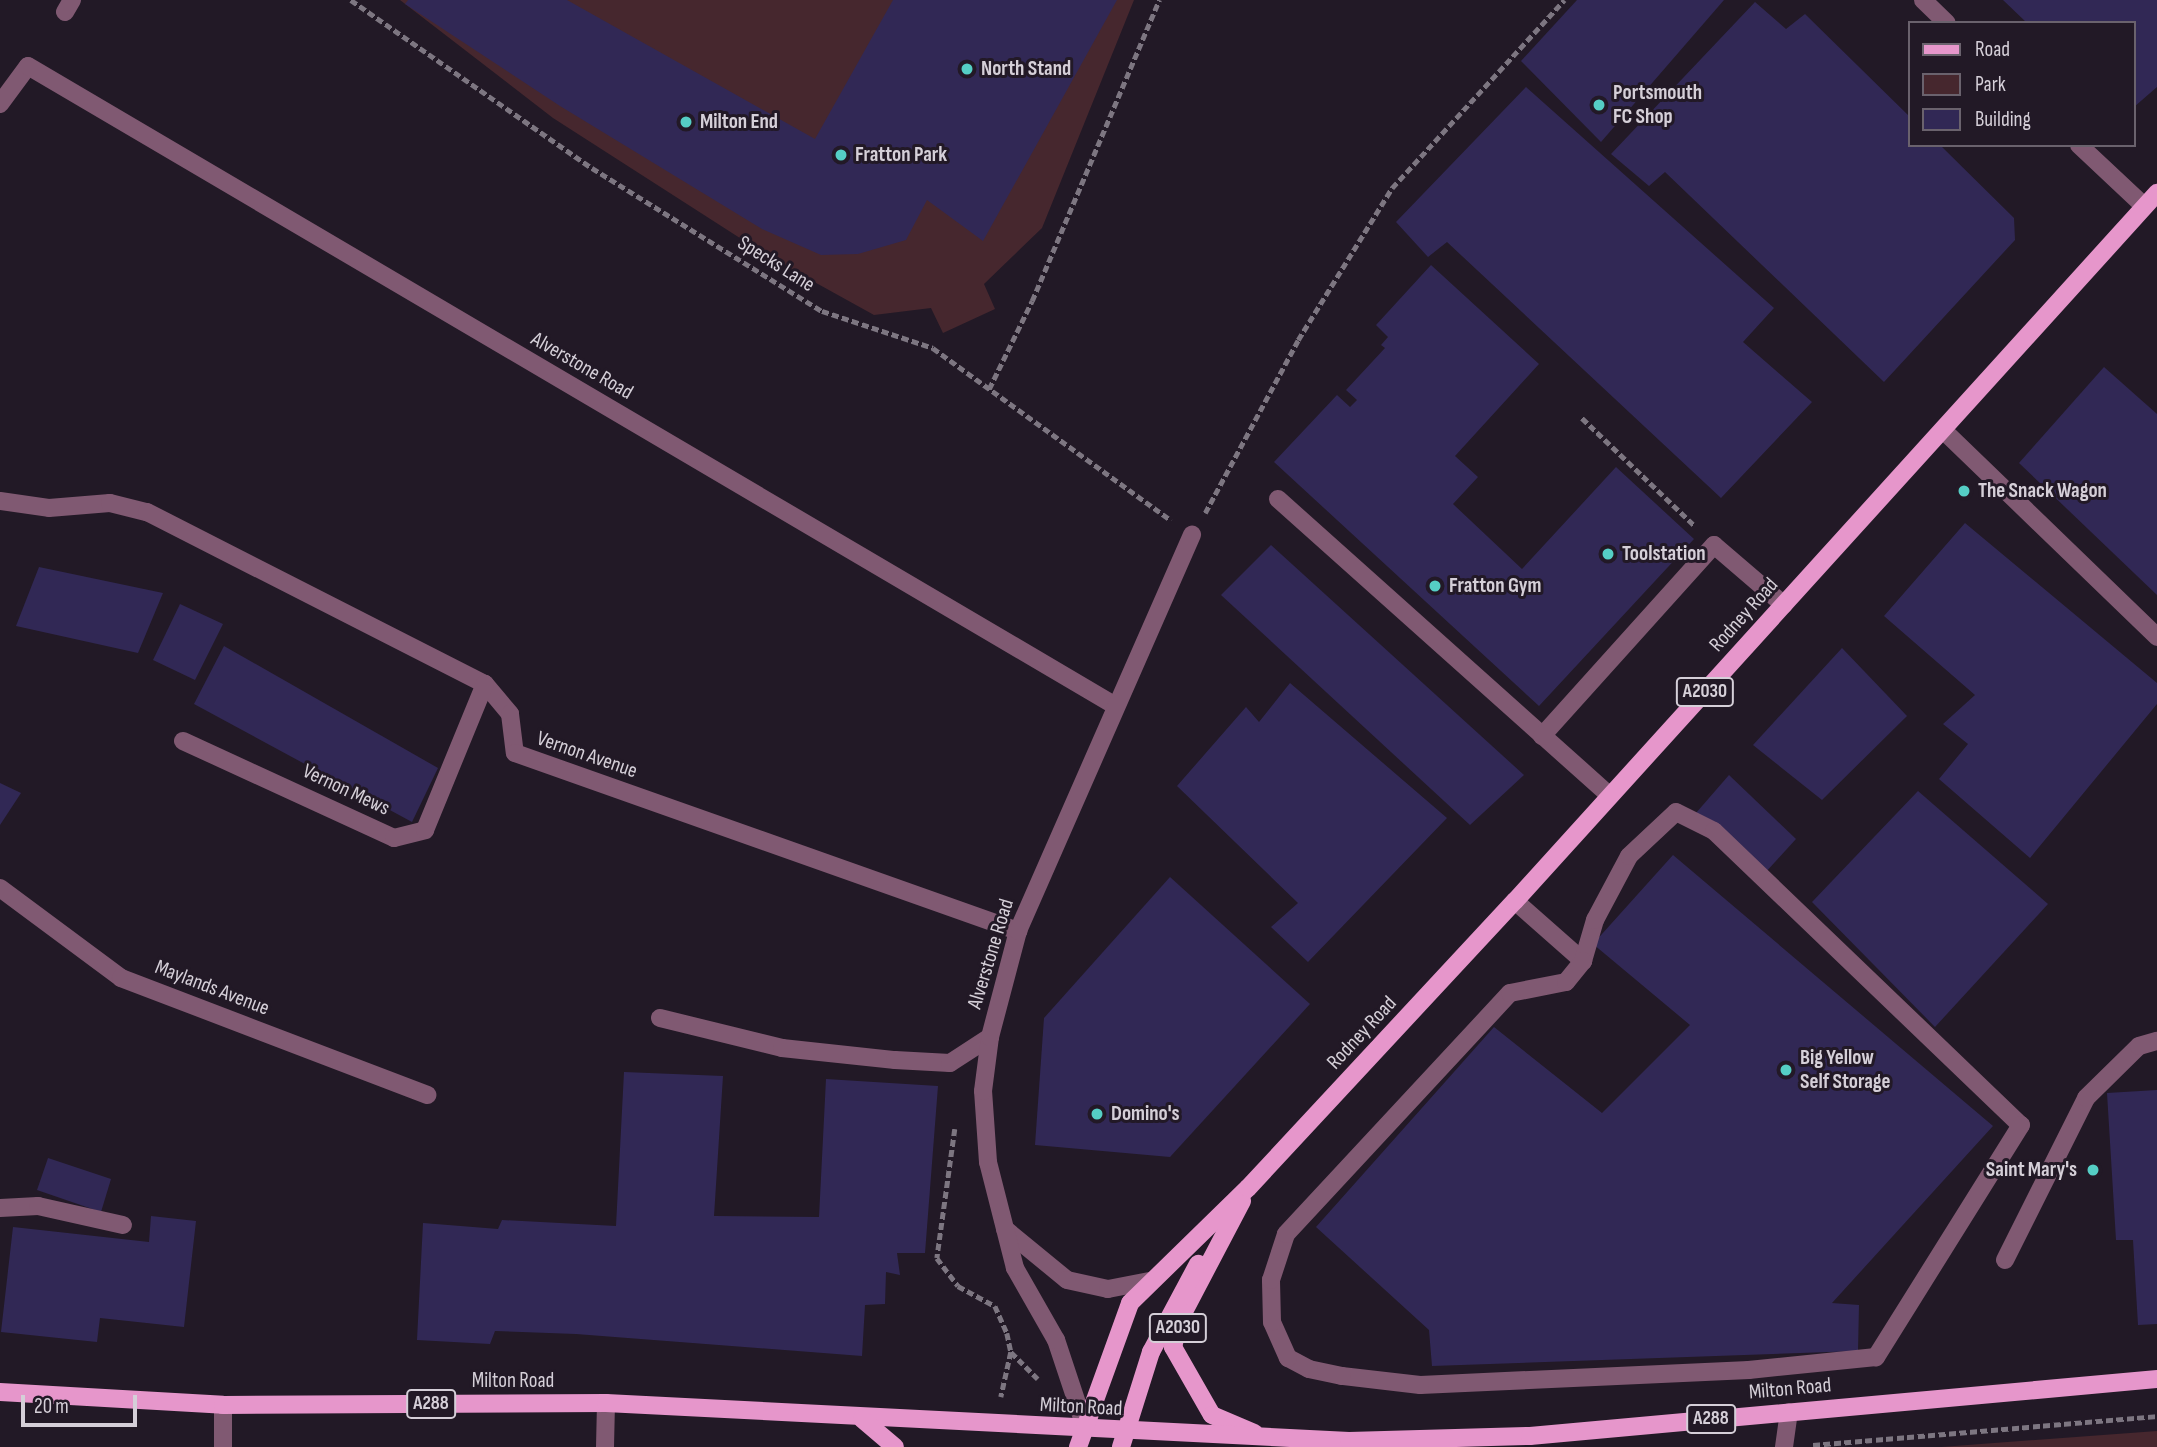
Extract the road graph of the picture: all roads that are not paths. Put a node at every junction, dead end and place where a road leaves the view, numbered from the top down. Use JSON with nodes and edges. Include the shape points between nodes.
{"nodes":[{"id":1,"x":1923,"y":0,"type":"edge"},
{"id":2,"x":1945,"y":21,"type":"edge"},
{"id":3,"x":0,"y":104,"type":"edge"},
{"id":4,"x":2081,"y":147,"type":"edge"},
{"id":5,"x":2157,"y":192,"type":"edge"},
{"id":6,"x":2144,"y":206,"type":"junction"},
{"id":7,"x":1942,"y":430,"type":"junction"},
{"id":8,"x":1278,"y":499,"type":"dead end"},
{"id":9,"x":0,"y":500,"type":"edge"},
{"id":10,"x":1192,"y":535,"type":"road end"},
{"id":11,"x":1784,"y":605,"type":"junction"},
{"id":12,"x":2157,"y":637,"type":"edge"},
{"id":13,"x":485,"y":684,"type":"junction"},
{"id":14,"x":1114,"y":705,"type":"junction"},
{"id":15,"x":1542,"y":736,"type":"junction"},
{"id":16,"x":183,"y":741,"type":"dead end"},
{"id":17,"x":1610,"y":796,"type":"junction"},
{"id":18,"x":0,"y":888,"type":"edge"},
{"id":19,"x":1515,"y":901,"type":"junction"},
{"id":20,"x":1018,"y":931,"type":"junction"},
{"id":21,"x":1583,"y":961,"type":"junction"},
{"id":22,"x":660,"y":1018,"type":"dead end"},
{"id":23,"x":990,"y":1037,"type":"junction"},
{"id":24,"x":2157,"y":1041,"type":"edge"},
{"id":25,"x":427,"y":1095,"type":"dead end"},
{"id":26,"x":1248,"y":1188,"type":"junction"},
{"id":27,"x":0,"y":1208,"type":"edge"},
{"id":28,"x":122,"y":1225,"type":"dead end"},
{"id":29,"x":1005,"y":1229,"type":"junction"},
{"id":30,"x":2005,"y":1260,"type":"dead end"},
{"id":31,"x":1149,"y":1281,"type":"junction"},
{"id":32,"x":2157,"y":1379,"type":"edge"},
{"id":33,"x":0,"y":1392,"type":"edge"},
{"id":34,"x":606,"y":1403,"type":"junction"},
{"id":35,"x":223,"y":1405,"type":"junction"},
{"id":36,"x":1789,"y":1412,"type":"junction"},
{"id":37,"x":862,"y":1419,"type":"junction"},
{"id":38,"x":1085,"y":1427,"type":"junction"},
{"id":39,"x":1265,"y":1438,"type":"junction"},
{"id":40,"x":1123,"y":1440,"type":"edge"},
{"id":41,"x":223,"y":1447,"type":"edge"},
{"id":42,"x":605,"y":1447,"type":"edge"},
{"id":43,"x":895,"y":1447,"type":"edge"},
{"id":44,"x":1078,"y":1447,"type":"edge"},
{"id":45,"x":1784,"y":1447,"type":"edge"}],
"edges":[{"from":1,"to":2,"type":"street"},
{"from":3,"to":14,"type":"street","name":"Alverstone Road","via":[[28,66]]},
{"from":4,"to":6,"type":"street"},
{"from":5,"to":6,"type":"main road","name":"Rodney Road","number":"A2030"},
{"from":6,"to":7,"type":"main road","name":"Rodney Road","number":"A2030"},
{"from":7,"to":11,"type":"main road","name":"Rodney Road","number":"A2030"},
{"from":7,"to":12,"type":"street"},
{"from":8,"to":15,"type":"street"},
{"from":9,"to":13,"type":"street","name":"Vernon Avenue","via":[[49,508],[110,503],[147,512]]},
{"from":10,"to":14,"type":"street","name":"Alverstone Road"},
{"from":11,"to":15,"type":"street","via":[[1714,545]]},
{"from":11,"to":17,"type":"main road","name":"Rodney Road","number":"A2030"},
{"from":13,"to":16,"type":"street","name":"Vernon Mews","via":[[425,830],[394,838]]},
{"from":13,"to":20,"type":"street","name":"Vernon Avenue","via":[[510,714],[515,753]]},
{"from":14,"to":20,"type":"street","name":"Alverstone Road"},
{"from":15,"to":17,"type":"street"},
{"from":17,"to":19,"type":"main road","name":"Rodney Road","number":"A2030"},
{"from":18,"to":25,"type":"street","name":"Maylands Avenue","via":[[121,978]]},
{"from":19,"to":21,"type":"street"},
{"from":19,"to":26,"type":"main road","name":"Rodney Road","number":"A2030"},
{"from":20,"to":23,"type":"street","name":"Alverstone Road"},
{"from":21,"to":21,"type":"street","via":[[1595,920],[1629,856],[1676,812],[1714,831],[2021,1125],[1890,1341],[1876,1357],[1749,1370],[1420,1385],[1331,1374],[1288,1358],[1272,1322],[1271,1280],[1286,1234],[1510,993],[1566,982]]},
{"from":22,"to":23,"type":"street","via":[[782,1048],[895,1060],[950,1063]]},
{"from":23,"to":29,"type":"street","name":"Alverstone Road","via":[[983,1091],[988,1162]]},
{"from":24,"to":30,"type":"street","via":[[2139,1046],[2086,1098]]},
{"from":26,"to":31,"type":"main road","name":"Rodney Road","number":"A2030"},
{"from":26,"to":39,"type":"main road","name":"Rodney Road","number":"A2030","via":[[1180,1319],[1173,1347],[1212,1415]]},
{"from":26,"to":40,"type":"main road","name":"Rodney Road","number":"A2030","via":[[1180,1292],[1151,1352]]},
{"from":27,"to":28,"type":"street","via":[[38,1206]]},
{"from":29,"to":31,"type":"street","via":[[1067,1280],[1108,1289]]},
{"from":29,"to":38,"type":"street","name":"Alverstone Road","via":[[1015,1268],[1056,1340]]},
{"from":31,"to":38,"type":"main road","name":"Rodney Road","number":"A2030","via":[[1120,1323]]},
{"from":32,"to":36,"type":"main road","name":"Milton Road","number":"A288"},
{"from":33,"to":35,"type":"main road","name":"Milton Road","number":"A288"},
{"from":34,"to":35,"type":"main road","name":"Milton Road","number":"A288"},
{"from":34,"to":37,"type":"main road","name":"Milton Road","number":"A288"},
{"from":34,"to":42,"type":"street"},
{"from":35,"to":41,"type":"street"},
{"from":36,"to":39,"type":"main road","name":"Milton Road","number":"A288","via":[[1530,1436]]},
{"from":36,"to":45,"type":"street"},
{"from":37,"to":38,"type":"main road","name":"Milton Road","number":"A288"},
{"from":37,"to":43,"type":"main road"},
{"from":38,"to":40,"type":"main road","name":"Milton Road","number":"A288"},
{"from":38,"to":44,"type":"main road","number":"A2030"},
{"from":39,"to":40,"type":"main road","name":"Milton Road","number":"A288"}]}
